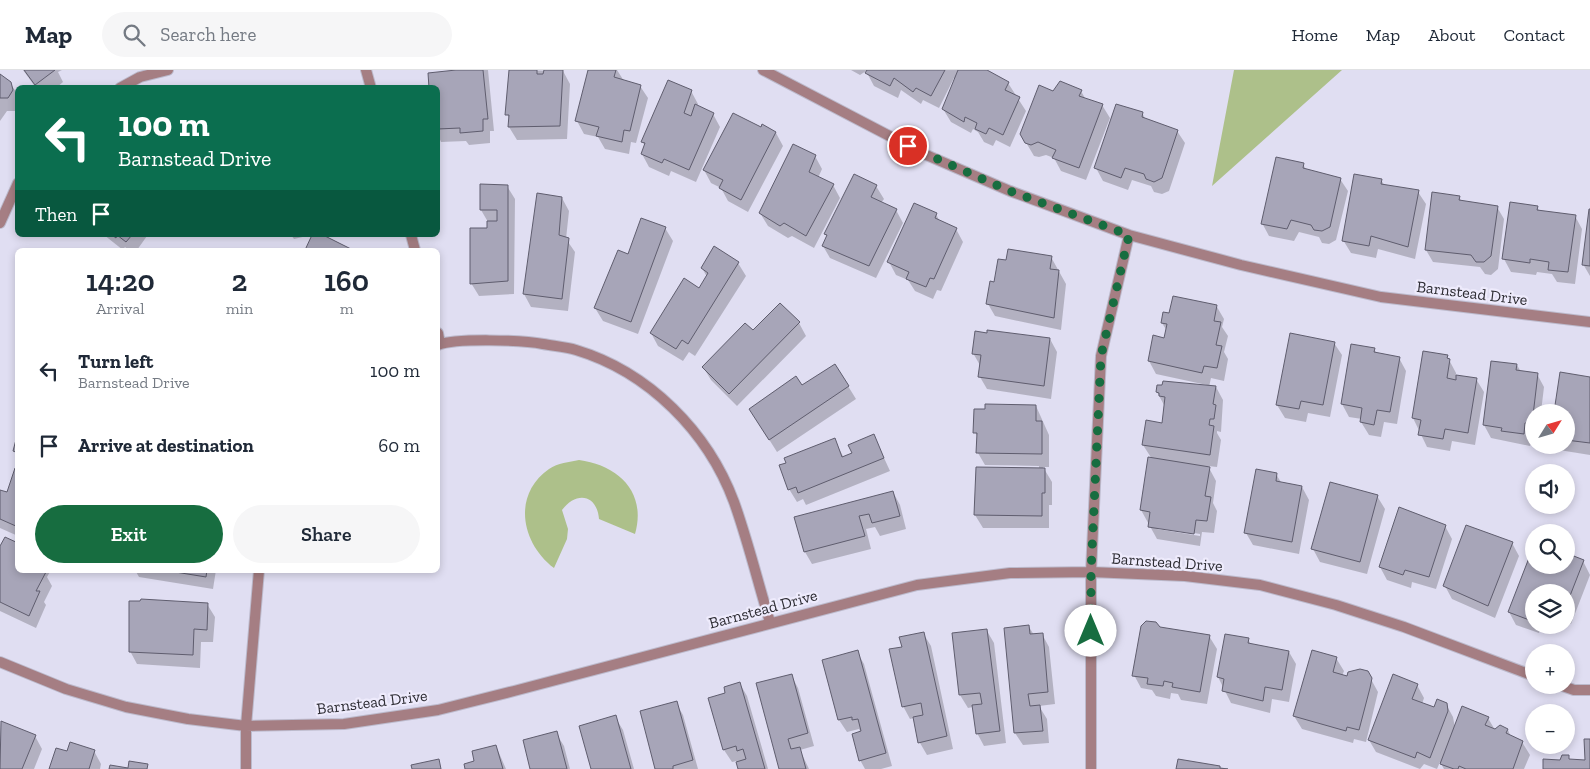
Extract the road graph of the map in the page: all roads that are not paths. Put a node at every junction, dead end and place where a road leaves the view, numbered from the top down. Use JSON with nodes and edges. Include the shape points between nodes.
{"nodes":[{"id":1,"x":168,"y":70,"type":"edge"},
{"id":2,"x":366,"y":70,"type":"edge"},
{"id":3,"x":763,"y":70,"type":"edge"},
{"id":4,"x":125,"y":85,"type":"edge"},
{"id":5,"x":370,"y":85,"type":"edge"},
{"id":6,"x":15,"y":190,"type":"edge"},
{"id":7,"x":0,"y":223,"type":"edge"},
{"id":8,"x":1129,"y":235,"type":"junction"},
{"id":9,"x":1590,"y":322,"type":"edge"},
{"id":10,"x":440,"y":344,"type":"edge"},
{"id":11,"x":1091,"y":572,"type":"junction"},
{"id":12,"x":260,"y":573,"type":"edge"},
{"id":13,"x":770,"y":622,"type":"junction"},
{"id":14,"x":0,"y":662,"type":"edge"},
{"id":15,"x":1525,"y":673,"type":"edge"},
{"id":16,"x":1575,"y":690,"type":"edge"},
{"id":17,"x":1590,"y":690,"type":"edge"},
{"id":18,"x":246,"y":726,"type":"junction"},
{"id":19,"x":246,"y":769,"type":"edge"},
{"id":20,"x":1091,"y":769,"type":"edge"}],
"edges":[{"from":1,"to":4,"type":"street","via":[[140,77]]},
{"from":2,"to":5,"type":"street"},
{"from":3,"to":8,"type":"street","name":"Barnstead Drive","via":[[924,154],[1010,191]]},
{"from":6,"to":7,"type":"street"},
{"from":8,"to":9,"type":"street","name":"Barnstead Drive","via":[[1381,297]]},
{"from":8,"to":11,"type":"street","via":[[1101,356]]},
{"from":10,"to":13,"type":"street","via":[[524,340],[576,350],[622,370],[655,391],[687,422],[714,460],[734,502]]},
{"from":11,"to":13,"type":"street","name":"Barnstead Drive","via":[[1010,573],[917,585]]},
{"from":11,"to":15,"type":"street","name":"Barnstead Drive","via":[[1185,576],[1260,585],[1404,627]]},
{"from":11,"to":20,"type":"street"},
{"from":12,"to":18,"type":"street"},
{"from":13,"to":18,"type":"street","name":"Barnstead Drive","via":[[438,710],[344,724]]},
{"from":14,"to":18,"type":"street","name":"Barnstead Drive","via":[[66,689],[126,707]]},
{"from":16,"to":17,"type":"street"},
{"from":18,"to":19,"type":"street"}]}
